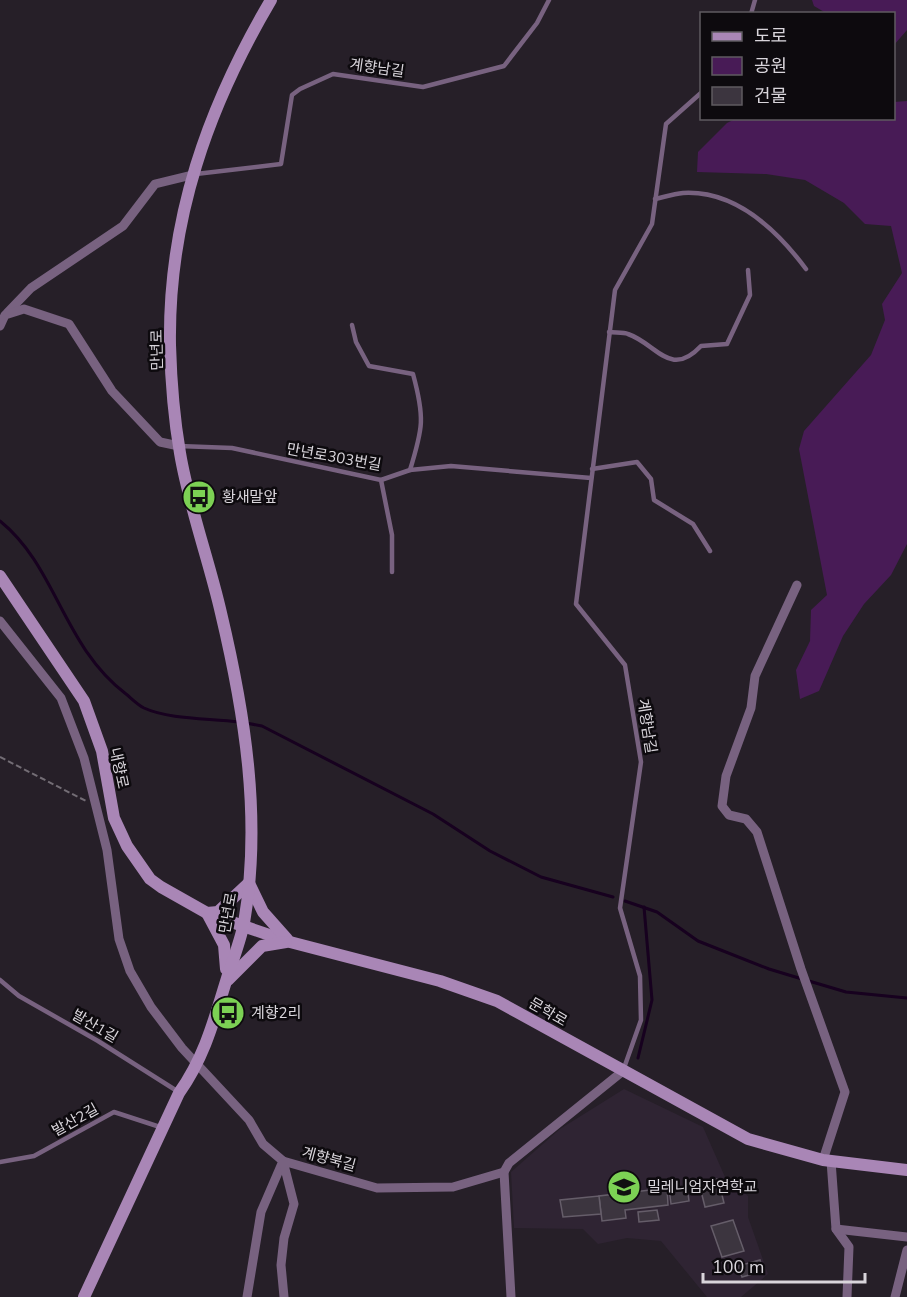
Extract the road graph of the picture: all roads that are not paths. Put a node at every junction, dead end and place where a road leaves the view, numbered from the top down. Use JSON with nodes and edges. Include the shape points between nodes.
{"nodes":[{"id":1,"x":271,"y":0,"type":"edge"},
{"id":2,"x":549,"y":0,"type":"edge"},
{"id":3,"x":700,"y":94,"type":"edge"},
{"id":4,"x":192,"y":175,"type":"junction"},
{"id":5,"x":655,"y":199,"type":"junction"},
{"id":6,"x":806,"y":269,"type":"dead end"},
{"id":7,"x":748,"y":270,"type":"dead end"},
{"id":8,"x":5,"y":315,"type":"junction"},
{"id":9,"x":352,"y":325,"type":"dead end"},
{"id":10,"x":0,"y":326,"type":"edge"},
{"id":11,"x":609,"y":332,"type":"junction"},
{"id":12,"x":179,"y":446,"type":"junction"},
{"id":13,"x":592,"y":469,"type":"junction"},
{"id":14,"x":410,"y":470,"type":"junction"},
{"id":15,"x":591,"y":478,"type":"junction"},
{"id":16,"x":381,"y":480,"type":"junction"},
{"id":17,"x":710,"y":551,"type":"dead end"},
{"id":18,"x":392,"y":572,"type":"dead end"},
{"id":19,"x":0,"y":576,"type":"edge"},
{"id":20,"x":797,"y":585,"type":"dead end"},
{"id":21,"x":0,"y":621,"type":"edge"},
{"id":22,"x":249,"y":883,"type":"junction"},
{"id":23,"x":207,"y":913,"type":"junction"},
{"id":24,"x":243,"y":926,"type":"junction"},
{"id":25,"x":290,"y":942,"type":"junction"},
{"id":26,"x":0,"y":980,"type":"edge"},
{"id":27,"x":226,"y":983,"type":"junction"},
{"id":28,"x":198,"y":1066,"type":"junction"},
{"id":29,"x":623,"y":1071,"type":"junction"},
{"id":30,"x":179,"y":1092,"type":"junction"},
{"id":31,"x":163,"y":1128,"type":"junction"},
{"id":32,"x":282,"y":1161,"type":"junction"},
{"id":33,"x":827,"y":1161,"type":"junction"},
{"id":34,"x":0,"y":1162,"type":"edge"},
{"id":35,"x":907,"y":1170,"type":"edge"},
{"id":36,"x":504,"y":1172,"type":"junction"},
{"id":37,"x":836,"y":1229,"type":"junction"},
{"id":38,"x":907,"y":1237,"type":"edge"},
{"id":39,"x":907,"y":1250,"type":"edge"},
{"id":40,"x":905,"y":1271,"type":"edge"},
{"id":41,"x":84,"y":1297,"type":"edge"},
{"id":42,"x":247,"y":1297,"type":"edge"},
{"id":43,"x":284,"y":1297,"type":"edge"},
{"id":44,"x":511,"y":1297,"type":"edge"},
{"id":45,"x":847,"y":1297,"type":"edge"},
{"id":46,"x":895,"y":1297,"type":"edge"}],
"edges":[{"from":1,"to":4,"type":"street","name":"만년로","via":[[212,114]]},
{"from":2,"to":4,"type":"lane","name":"계향남길","via":[[537,23],[504,66],[423,87],[333,74],[292,95],[281,164]]},
{"from":3,"to":5,"type":"lane","name":"계향남길","via":[[666,124]]},
{"from":4,"to":8,"type":"street","via":[[155,184],[123,226],[31,288]]},
{"from":4,"to":12,"type":"street","name":"만년로","via":[[173,276],[170,345]]},
{"from":5,"to":6,"type":"lane","via":[[684,193],[739,206],[764,220]]},
{"from":5,"to":11,"type":"lane","name":"계향남길","via":[[652,224],[615,290]]},
{"from":7,"to":11,"type":"lane","via":[[750,296],[728,344],[701,346],[691,357],[675,361],[662,357],[628,334]]},
{"from":8,"to":10,"type":"street"},
{"from":8,"to":12,"type":"street","via":[[24,309],[69,324],[112,391],[160,442]]},
{"from":9,"to":14,"type":"lane","via":[[369,366],[412,374],[423,430]]},
{"from":11,"to":13,"type":"lane","name":"계향남길"},
{"from":12,"to":16,"type":"lane","name":"만년로303번길","via":[[232,448]]},
{"from":12,"to":22,"type":"street","name":"만년로","via":[[241,711],[250,783]]},
{"from":13,"to":15,"type":"lane","name":"계향남길"},
{"from":13,"to":17,"type":"lane","via":[[637,462],[651,479],[654,500],[693,524]]},
{"from":14,"to":15,"type":"lane","name":"만년로303번길","via":[[451,466]]},
{"from":14,"to":16,"type":"lane","name":"만년로303번길"},
{"from":15,"to":29,"type":"lane","name":"계향남길","via":[[576,604],[625,664],[641,762],[620,908],[640,975],[641,1020]]},
{"from":16,"to":18,"type":"lane","via":[[392,535]]},
{"from":19,"to":23,"type":"street","name":"내향로","via":[[84,701],[102,752],[114,818],[127,846],[150,879]]},
{"from":20,"to":33,"type":"street","via":[[755,676],[751,708],[726,776],[722,806],[729,815],[746,819],[757,832],[845,1092]]},
{"from":21,"to":28,"type":"street","via":[[61,698],[84,758],[107,850],[119,939],[130,971],[151,1007]]},
{"from":22,"to":23,"type":"street","via":[[218,912]]},
{"from":22,"to":24,"type":"street","name":"만년로"},
{"from":22,"to":25,"type":"street","via":[[263,912]]},
{"from":23,"to":24,"type":"street","name":"내향로"},
{"from":23,"to":27,"type":"street","via":[[224,945]]},
{"from":24,"to":25,"type":"street","name":"문학로"},
{"from":24,"to":27,"type":"street","name":"만년로"},
{"from":25,"to":27,"type":"street","via":[[262,946]]},
{"from":25,"to":29,"type":"street","name":"문학로","via":[[381,964],[496,1001]]},
{"from":26,"to":30,"type":"lane","name":"발산1길","via":[[19,996]]},
{"from":27,"to":28,"type":"street","name":"만년로"},
{"from":28,"to":30,"type":"street","name":"만년로"},
{"from":28,"to":32,"type":"street"},
{"from":29,"to":33,"type":"street","name":"문학로","via":[[748,1139]]},
{"from":29,"to":36,"type":"street","via":[[509,1163]]},
{"from":30,"to":31,"type":"street","name":"만년로"},
{"from":31,"to":34,"type":"lane","name":"발산2길","via":[[114,1112],[34,1156]]},
{"from":31,"to":41,"type":"street","name":"만년로"},
{"from":32,"to":36,"type":"street","name":"계향북길","via":[[377,1188],[453,1187]]},
{"from":32,"to":42,"type":"street","via":[[261,1212]]},
{"from":32,"to":43,"type":"street","name":"계향북길","via":[[294,1204],[281,1265]]},
{"from":33,"to":35,"type":"street","name":"문학로"},
{"from":33,"to":37,"type":"street"},
{"from":36,"to":44,"type":"street"},
{"from":37,"to":38,"type":"street"},
{"from":37,"to":45,"type":"street","via":[[849,1247]]},
{"from":39,"to":40,"type":"street"},
{"from":40,"to":46,"type":"street"}]}
